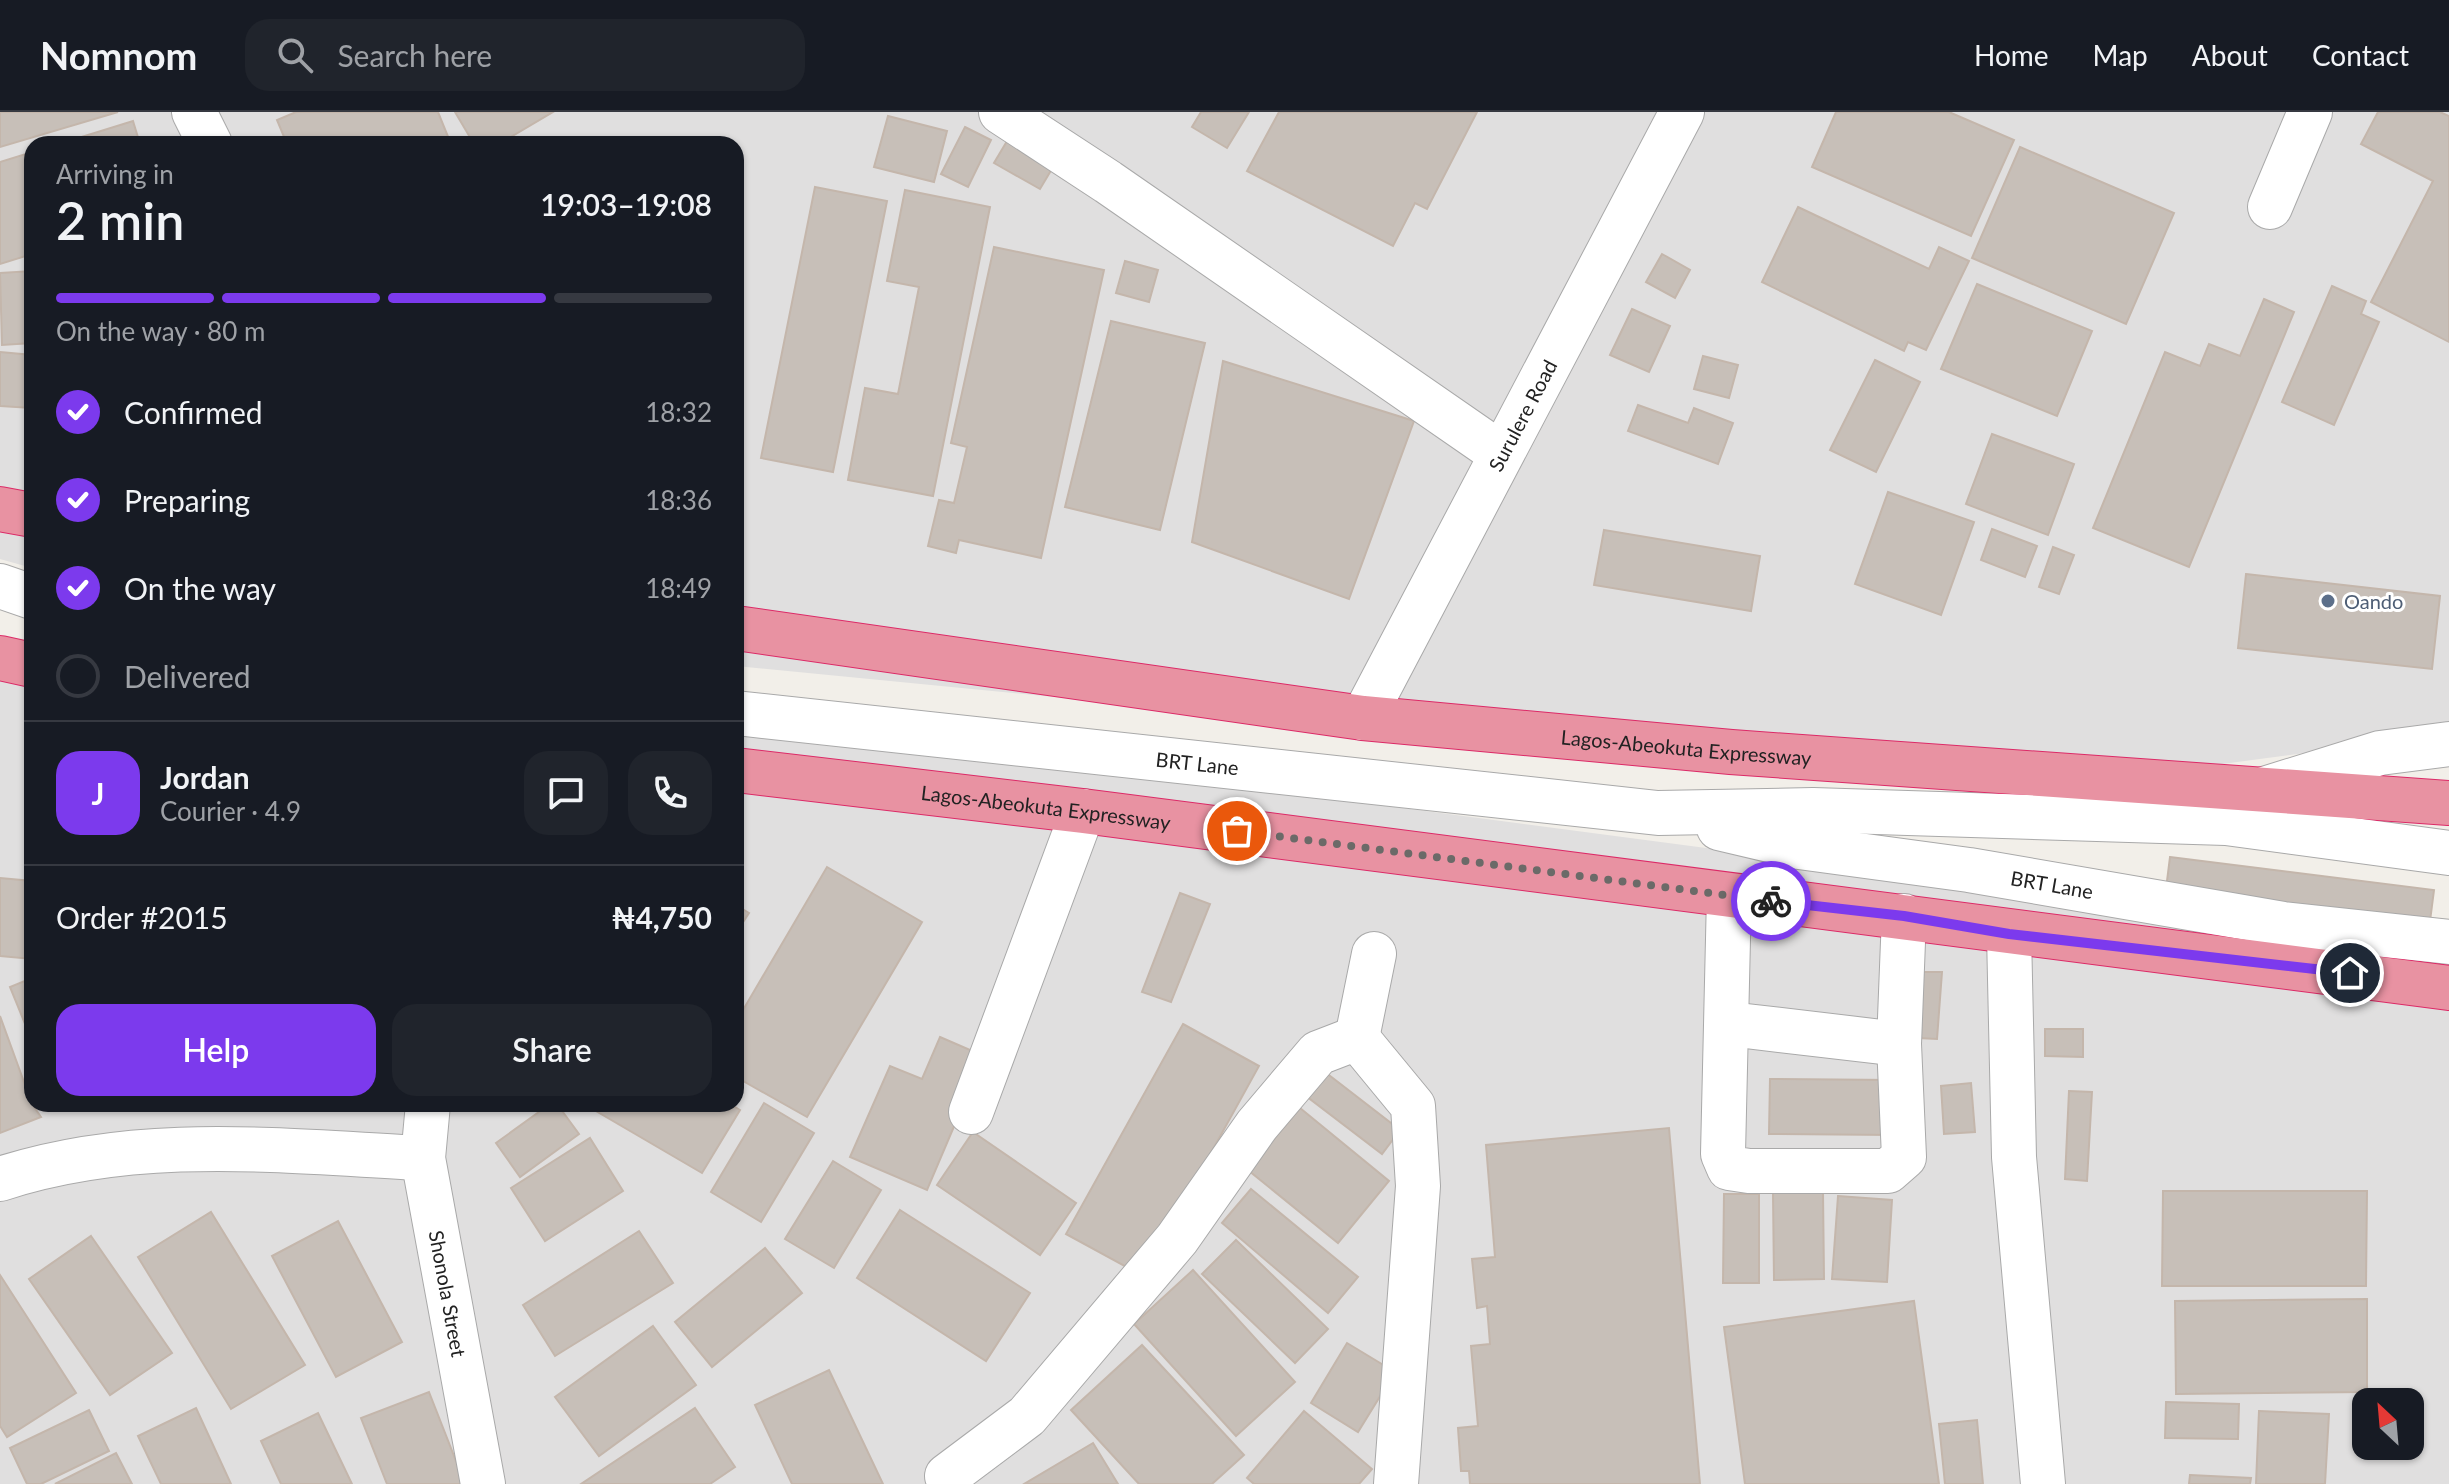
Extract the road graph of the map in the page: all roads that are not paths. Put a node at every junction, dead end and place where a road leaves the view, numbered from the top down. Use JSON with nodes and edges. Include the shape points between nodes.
{"nodes":[{"id":1,"x":194,"y":112,"type":"edge"},
{"id":2,"x":1001,"y":112,"type":"edge"},
{"id":3,"x":1682,"y":112,"type":"edge"},
{"id":4,"x":2310,"y":112,"type":"edge"},
{"id":5,"x":206,"y":136,"type":"edge"},
{"id":6,"x":2270,"y":207,"type":"dead end"},
{"id":7,"x":1501,"y":454,"type":"junction"},
{"id":8,"x":0,"y":509,"type":"edge"},
{"id":9,"x":24,"y":514,"type":"edge"},
{"id":10,"x":0,"y":586,"type":"edge"},
{"id":11,"x":24,"y":594,"type":"edge"},
{"id":12,"x":744,"y":629,"type":"edge"},
{"id":13,"x":0,"y":658,"type":"edge"},
{"id":14,"x":24,"y":663,"type":"edge"},
{"id":15,"x":744,"y":714,"type":"edge"},
{"id":16,"x":1363,"y":718,"type":"junction"},
{"id":17,"x":2449,"y":744,"type":"edge"},
{"id":18,"x":744,"y":771,"type":"edge"},
{"id":19,"x":2261,"y":790,"type":"junction"},
{"id":20,"x":2449,"y":803,"type":"edge"},
{"id":21,"x":1083,"y":811,"type":"junction"},
{"id":22,"x":1658,"y":813,"type":"junction"},
{"id":23,"x":2449,"y":853,"type":"edge"},
{"id":24,"x":1729,"y":896,"type":"junction"},
{"id":25,"x":1904,"y":916,"type":"junction"},
{"id":26,"x":2009,"y":934,"type":"junction"},
{"id":27,"x":2449,"y":942,"type":"edge"},
{"id":28,"x":1374,"y":954,"type":"dead end"},
{"id":29,"x":2449,"y":988,"type":"edge"},
{"id":30,"x":1729,"y":1024,"type":"junction"},
{"id":31,"x":1357,"y":1038,"type":"junction"},
{"id":32,"x":1899,"y":1044,"type":"junction"},
{"id":33,"x":427,"y":1112,"type":"edge"},
{"id":34,"x":971,"y":1112,"type":"dead end"},
{"id":35,"x":423,"y":1158,"type":"junction"},
{"id":36,"x":0,"y":1179,"type":"edge"},
{"id":37,"x":947,"y":1476,"type":"dead end"},
{"id":38,"x":483,"y":1484,"type":"edge"},
{"id":39,"x":1396,"y":1484,"type":"edge"},
{"id":40,"x":2043,"y":1484,"type":"edge"}],
"edges":[{"from":1,"to":5,"type":"street"},
{"from":2,"to":7,"type":"street"},
{"from":3,"to":7,"type":"street","name":"Surulere Road"},
{"from":4,"to":6,"type":"street"},
{"from":7,"to":16,"type":"street","name":"Surulere Road"},
{"from":8,"to":9,"type":"highway"},
{"from":10,"to":11,"type":"street"},
{"from":12,"to":16,"type":"highway","name":"Lagos-Abeokuta Expressway"},
{"from":13,"to":14,"type":"highway"},
{"from":15,"to":22,"type":"street","name":"BRT Lane"},
{"from":16,"to":19,"type":"highway","name":"Lagos-Abeokuta Expressway","via":[[1731,752]]},
{"from":17,"to":19,"type":"street","via":[[2380,753]]},
{"from":18,"to":21,"type":"highway","name":"Lagos-Abeokuta Expressway"},
{"from":19,"to":20,"type":"highway","name":"Lagos-Abeokuta Expressway"},
{"from":21,"to":24,"type":"highway","name":"Lagos-Abeokuta Expressway"},
{"from":21,"to":34,"type":"street"},
{"from":22,"to":23,"type":"street","name":"BRT Lane","via":[[1813,810],[2226,823]]},
{"from":22,"to":27,"type":"street","name":"BRT Lane","via":[[1799,847],[2283,924]]},
{"from":24,"to":25,"type":"highway","name":"Lagos-Abeokuta Expressway"},
{"from":24,"to":30,"type":"street"},
{"from":25,"to":26,"type":"highway","name":"Lagos-Abeokuta Expressway"},
{"from":25,"to":32,"type":"street"},
{"from":26,"to":29,"type":"highway","name":"Lagos-Abeokuta Expressway"},
{"from":26,"to":40,"type":"street","via":[[2014,1171]]},
{"from":28,"to":31,"type":"street"},
{"from":30,"to":32,"type":"street"},
{"from":30,"to":32,"type":"street","via":[[1723,1154],[1729,1168],[1749,1171],[1888,1171],[1897,1166],[1904,1157]]},
{"from":31,"to":37,"type":"street","via":[[1318,1053],[1257,1125],[1177,1239],[1038,1404]]},
{"from":31,"to":39,"type":"street","via":[[1413,1106],[1418,1186]]},
{"from":33,"to":35,"type":"street","name":"Shonola Street"},
{"from":35,"to":36,"type":"street","via":[[230,1149],[113,1152],[49,1163]]},
{"from":35,"to":38,"type":"street","name":"Shonola Street"}]}
